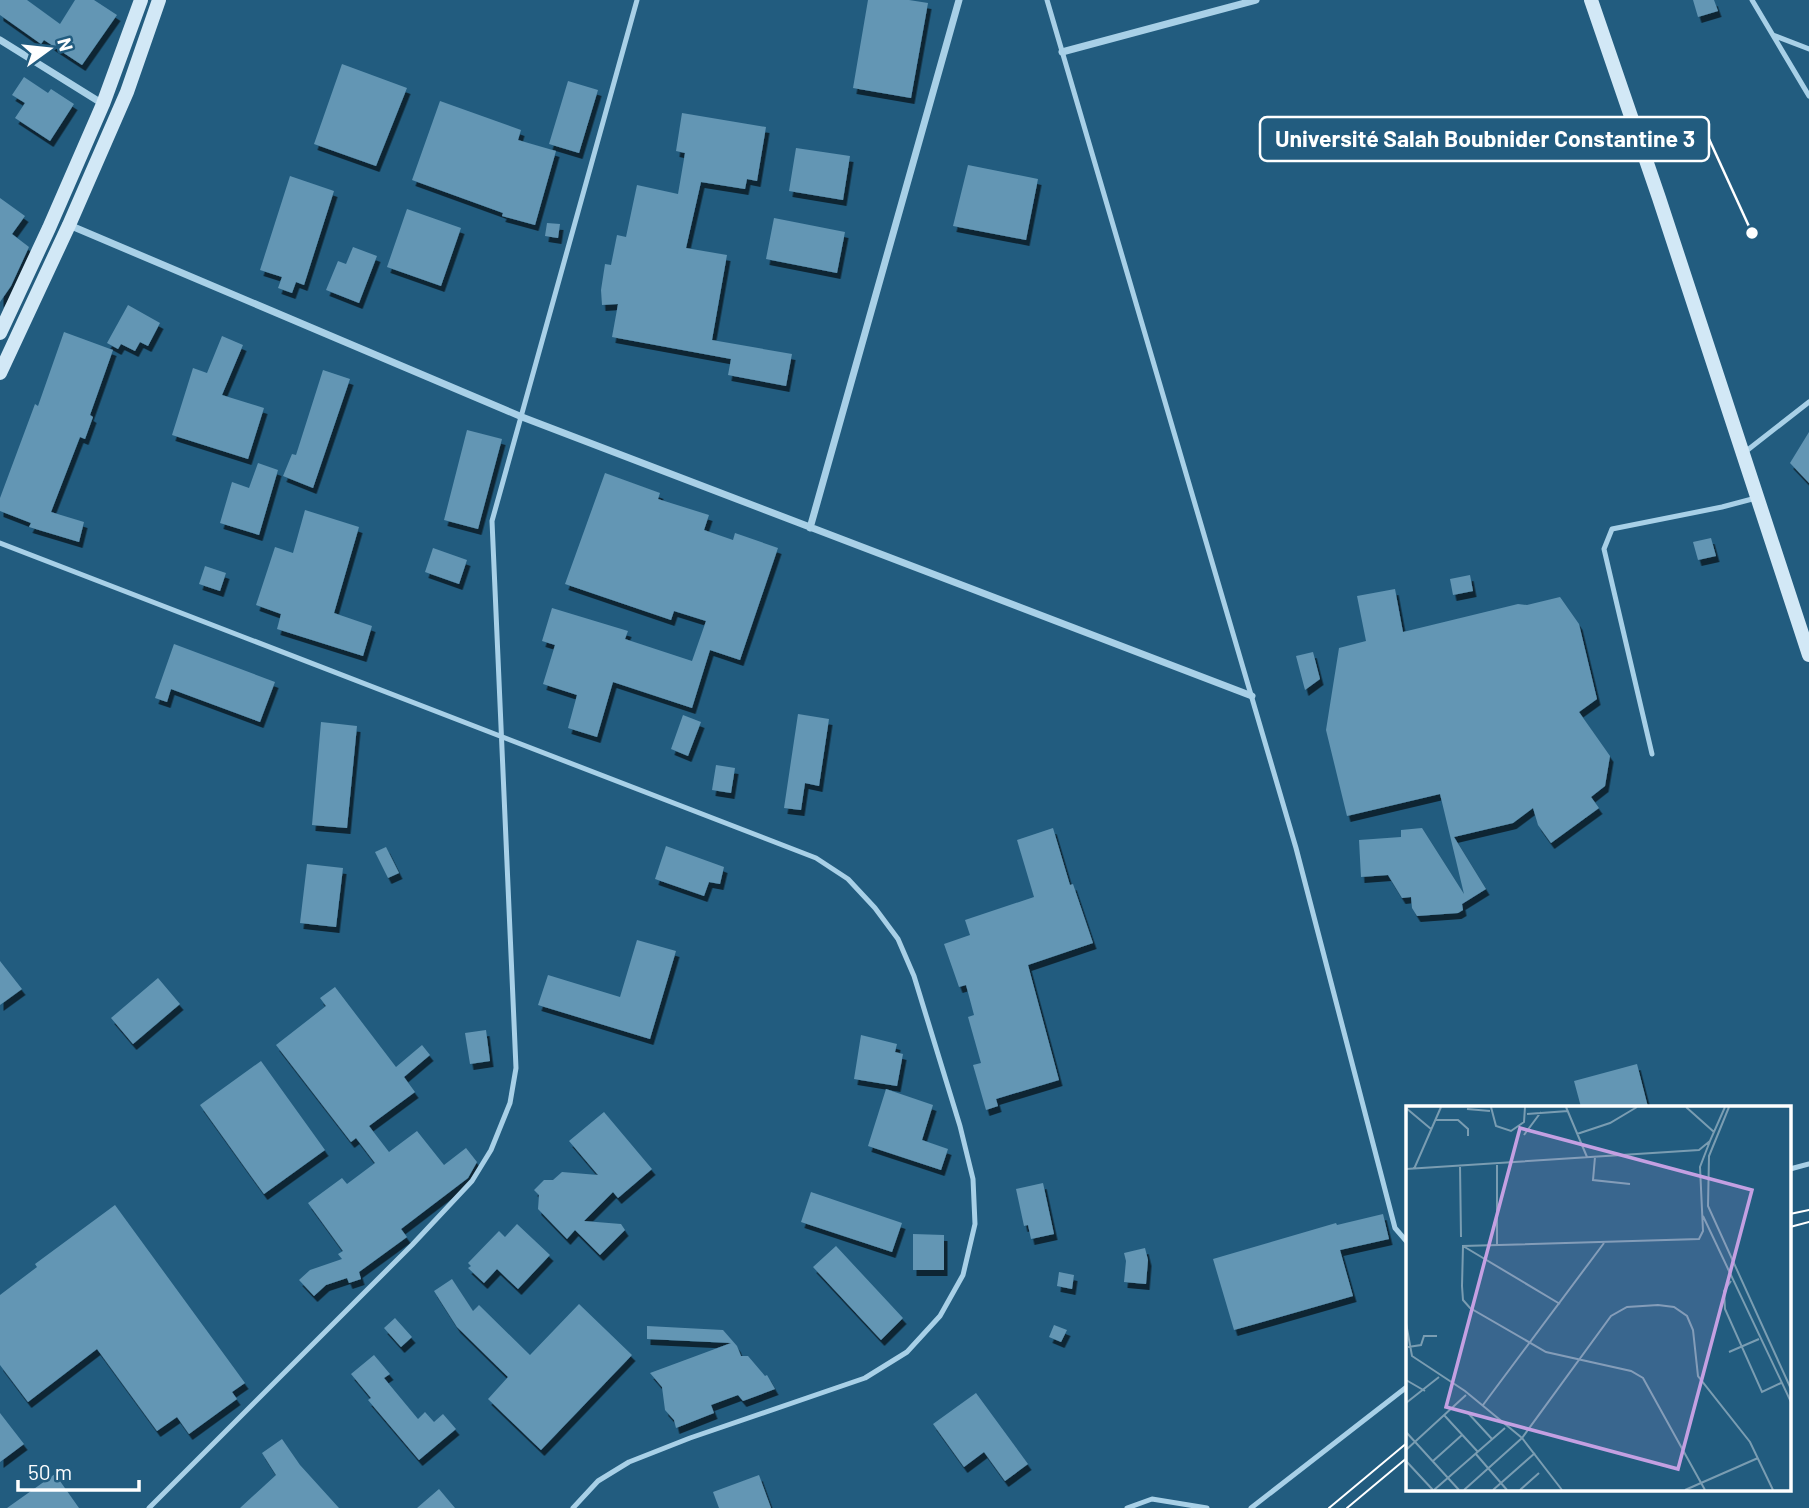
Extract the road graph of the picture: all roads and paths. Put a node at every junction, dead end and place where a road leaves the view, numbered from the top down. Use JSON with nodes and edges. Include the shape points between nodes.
{"nodes":[{"id":1,"x":141,"y":0,"type":"edge"},
{"id":2,"x":159,"y":0,"type":"edge"},
{"id":3,"x":637,"y":0,"type":"edge"},
{"id":4,"x":958,"y":0,"type":"edge"},
{"id":5,"x":1047,"y":0,"type":"edge"},
{"id":6,"x":1256,"y":0,"type":"edge"},
{"id":7,"x":1591,"y":0,"type":"edge"},
{"id":8,"x":1752,"y":0,"type":"edge"},
{"id":9,"x":1773,"y":35,"type":"junction"},
{"id":10,"x":0,"y":40,"type":"edge"},
{"id":11,"x":1809,"y":49,"type":"edge"},
{"id":12,"x":1062,"y":52,"type":"junction"},
{"id":13,"x":1809,"y":96,"type":"edge"},
{"id":14,"x":103,"y":104,"type":"junction"},
{"id":15,"x":69,"y":225,"type":"junction"},
{"id":16,"x":0,"y":333,"type":"edge"},
{"id":17,"x":0,"y":373,"type":"edge"},
{"id":18,"x":1809,"y":402,"type":"edge"},
{"id":19,"x":522,"y":417,"type":"junction"},
{"id":20,"x":1742,"y":455,"type":"junction"},
{"id":21,"x":1756,"y":498,"type":"junction"},
{"id":22,"x":810,"y":528,"type":"junction"},
{"id":23,"x":0,"y":543,"type":"edge"},
{"id":24,"x":1809,"y":655,"type":"edge"},
{"id":25,"x":1252,"y":696,"type":"junction"},
{"id":26,"x":501,"y":738,"type":"junction"},
{"id":27,"x":1652,"y":754,"type":"dead end"},
{"id":28,"x":1809,"y":1164,"type":"edge"},
{"id":29,"x":1792,"y":1168,"type":"edge"},
{"id":30,"x":1406,"y":1241,"type":"edge"},
{"id":31,"x":1406,"y":1388,"type":"edge"},
{"id":32,"x":149,"y":1508,"type":"edge"},
{"id":33,"x":573,"y":1508,"type":"edge"},
{"id":34,"x":1127,"y":1508,"type":"edge"},
{"id":35,"x":1207,"y":1508,"type":"edge"},
{"id":36,"x":1251,"y":1508,"type":"edge"}],
"edges":[{"from":1,"to":14,"type":"main road"},
{"from":2,"to":15,"type":"main road","via":[[127,92]]},
{"from":3,"to":19,"type":"lane"},
{"from":4,"to":22,"type":"street"},
{"from":5,"to":12,"type":"lane"},
{"from":6,"to":12,"type":"street"},
{"from":7,"to":20,"type":"main road"},
{"from":8,"to":9,"type":"lane"},
{"from":9,"to":11,"type":"lane"},
{"from":9,"to":13,"type":"lane"},
{"from":10,"to":14,"type":"street"},
{"from":12,"to":25,"type":"lane"},
{"from":14,"to":16,"type":"main road"},
{"from":15,"to":17,"type":"main road"},
{"from":15,"to":19,"type":"street"},
{"from":18,"to":20,"type":"lane"},
{"from":19,"to":22,"type":"street"},
{"from":19,"to":26,"type":"lane","via":[[492,521]]},
{"from":20,"to":21,"type":"main road"},
{"from":21,"to":24,"type":"main road"},
{"from":21,"to":27,"type":"lane","via":[[1612,529],[1604,549]]},
{"from":22,"to":25,"type":"street"},
{"from":23,"to":26,"type":"lane"},
{"from":25,"to":30,"type":"lane","via":[[1395,1228]]},
{"from":26,"to":32,"type":"lane","via":[[516,1068],[510,1103],[491,1150],[472,1181],[412,1245]]},
{"from":26,"to":33,"type":"lane","via":[[816,858],[848,880],[898,939],[914,976],[973,1179],[975,1224],[963,1275],[940,1316],[907,1352],[865,1378],[629,1462],[598,1481]]},
{"from":28,"to":29,"type":"lane"},
{"from":31,"to":36,"type":"lane"},
{"from":34,"to":35,"type":"lane","via":[[1152,1499]]}]}
